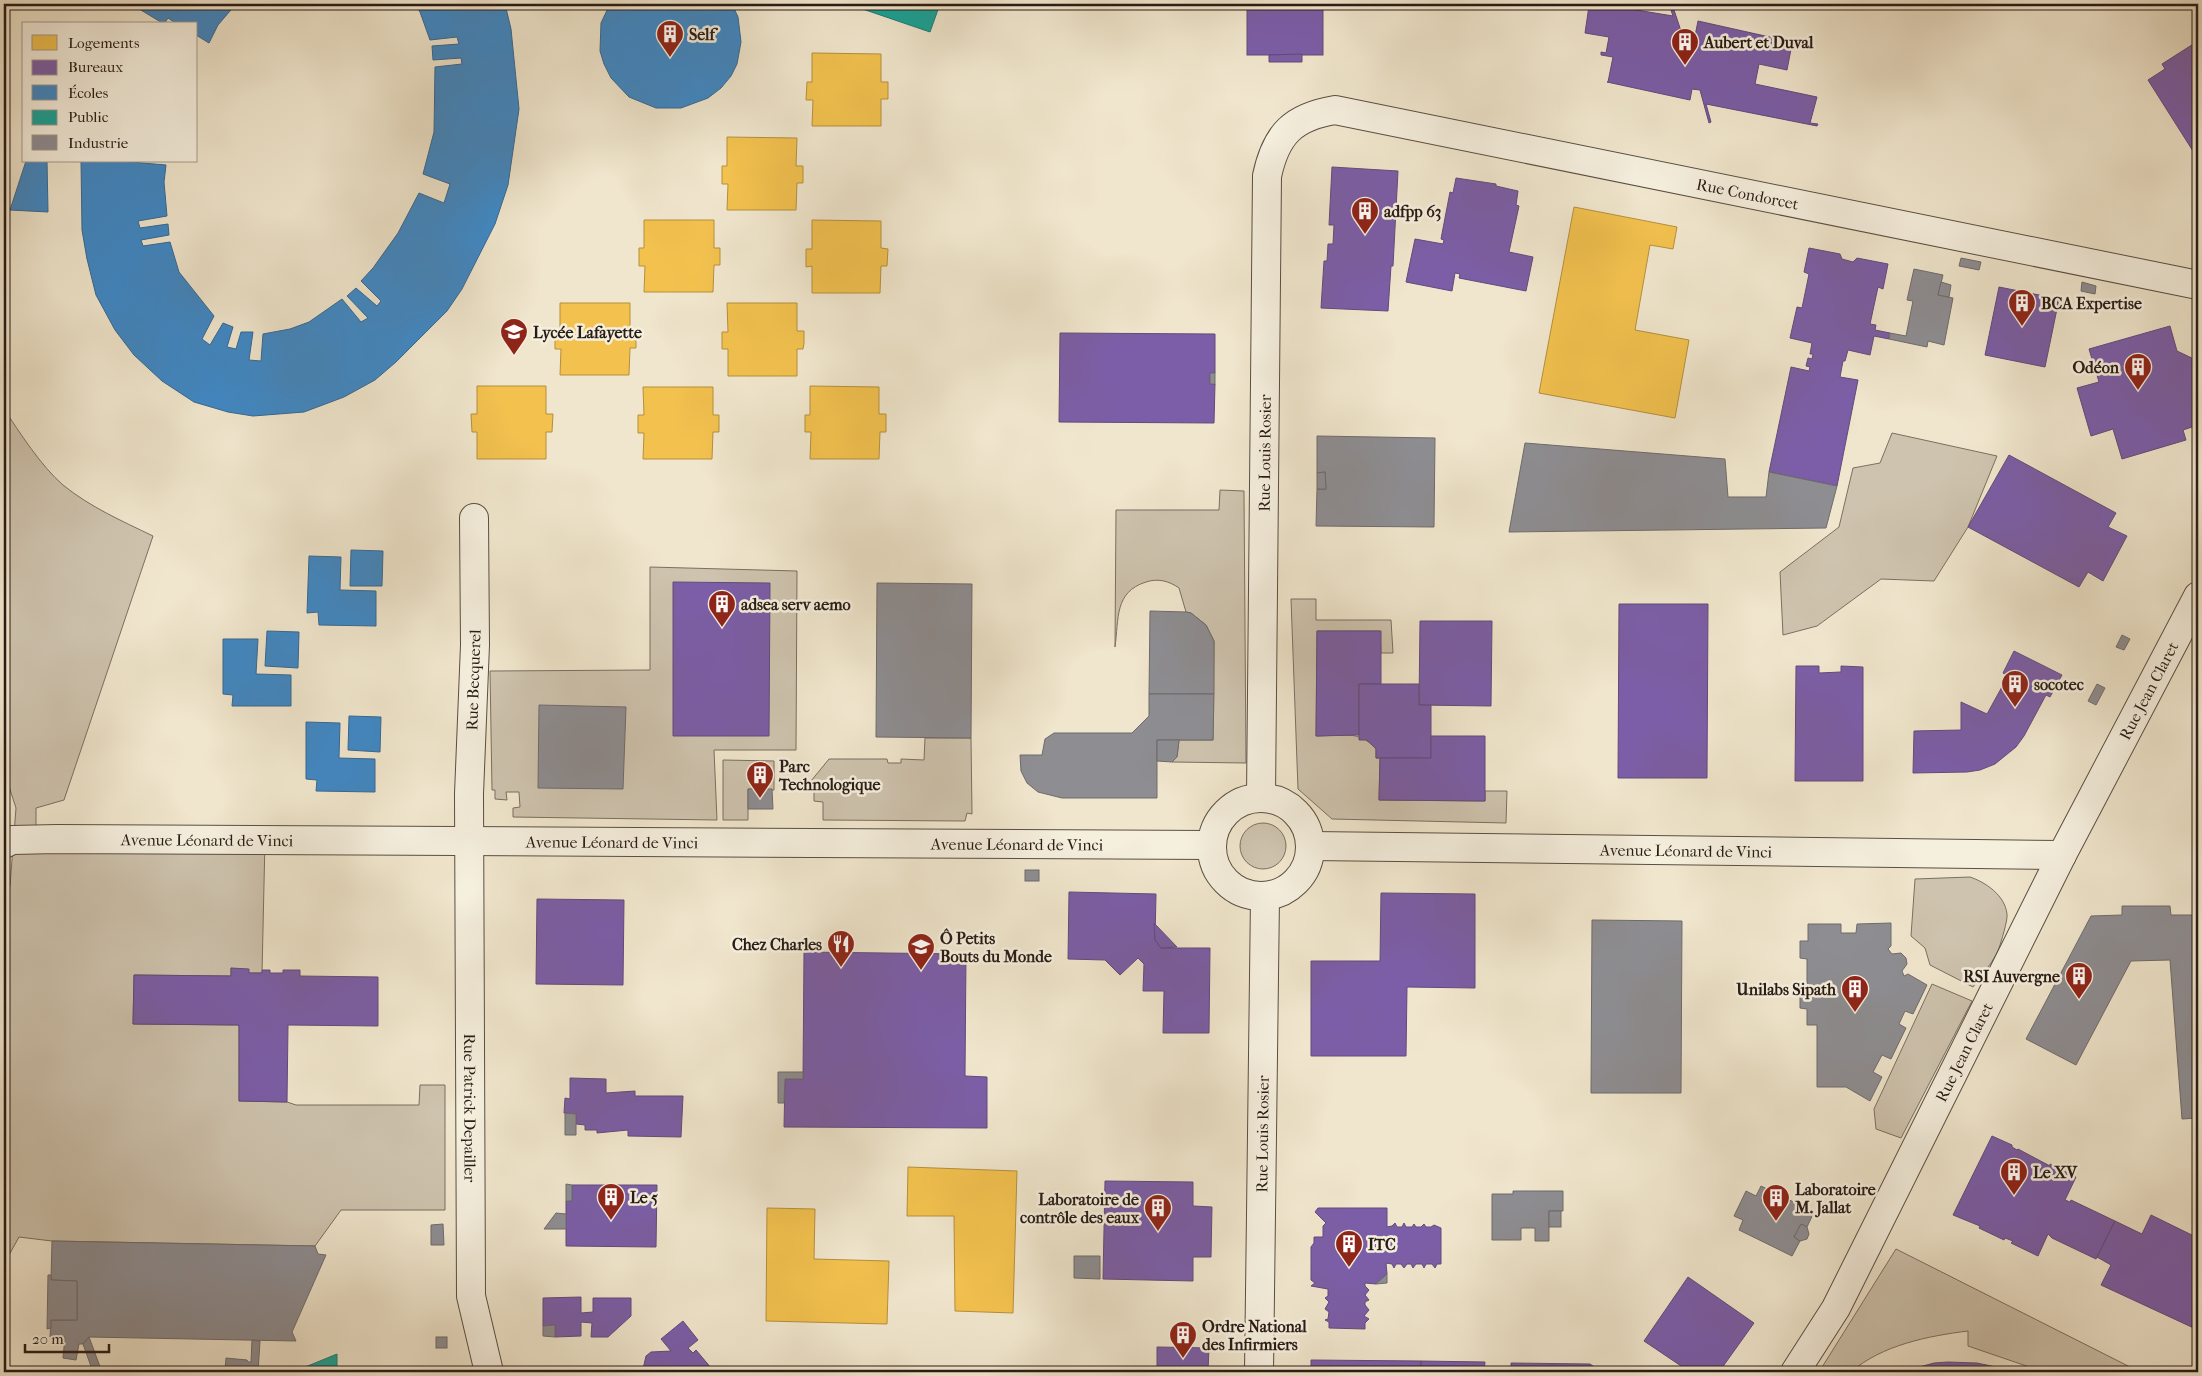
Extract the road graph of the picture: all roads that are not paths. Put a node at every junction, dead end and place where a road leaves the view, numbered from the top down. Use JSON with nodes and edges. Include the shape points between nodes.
{"nodes":[{"id":1,"x":1300,"y":121,"type":"joint"},
{"id":2,"x":2198,"y":285,"type":"edge"},
{"id":3,"x":474,"y":518,"type":"dead end"},
{"id":4,"x":2198,"y":596,"type":"edge"},
{"id":5,"x":1261,"y":797,"type":"junction"},
{"id":6,"x":6,"y":840,"type":"edge"},
{"id":7,"x":470,"y":841,"type":"junction"},
{"id":8,"x":1211,"y":845,"type":"junction"},
{"id":9,"x":1311,"y":846,"type":"junction"},
{"id":10,"x":2062,"y":855,"type":"junction"},
{"id":11,"x":1265,"y":897,"type":"junction"},
{"id":12,"x":489,"y":1372,"type":"edge"},
{"id":13,"x":1259,"y":1372,"type":"edge"},
{"id":14,"x":1795,"y":1372,"type":"edge"}],
"edges":[{"from":1,"to":2,"type":"street","name":"Rue Condorcet","via":[[1313,114],[1335,110]]},
{"from":1,"to":5,"type":"street","name":"Rue Louis Rosier","via":[[1278,141],[1267,176]]},
{"from":3,"to":7,"type":"street","name":"Rue Becquerel","via":[[475,645]]},
{"from":4,"to":10,"type":"street","name":"Rue Jean Claret"},
{"from":5,"to":8,"type":"street","via":[[1243,801],[1227,811],[1215,827]]},
{"from":5,"to":9,"type":"street","via":[[1280,801],[1296,812],[1307,827]]},
{"from":6,"to":7,"type":"street","name":"Avenue Léonard de Vinci"},
{"from":7,"to":8,"type":"street","name":"Avenue Léonard de Vinci"},
{"from":7,"to":12,"type":"street","name":"Rue Patrick Depailler","via":[[472,1296]]},
{"from":8,"to":11,"type":"street","via":[[1221,877],[1248,895]]},
{"from":9,"to":10,"type":"street","name":"Avenue Léonard de Vinci"},
{"from":9,"to":11,"type":"street","via":[[1308,864],[1298,881],[1283,892]]},
{"from":10,"to":14,"type":"street","name":"Rue Jean Claret","via":[[1836,1308]]},
{"from":11,"to":13,"type":"street","name":"Rue Louis Rosier"}]}
